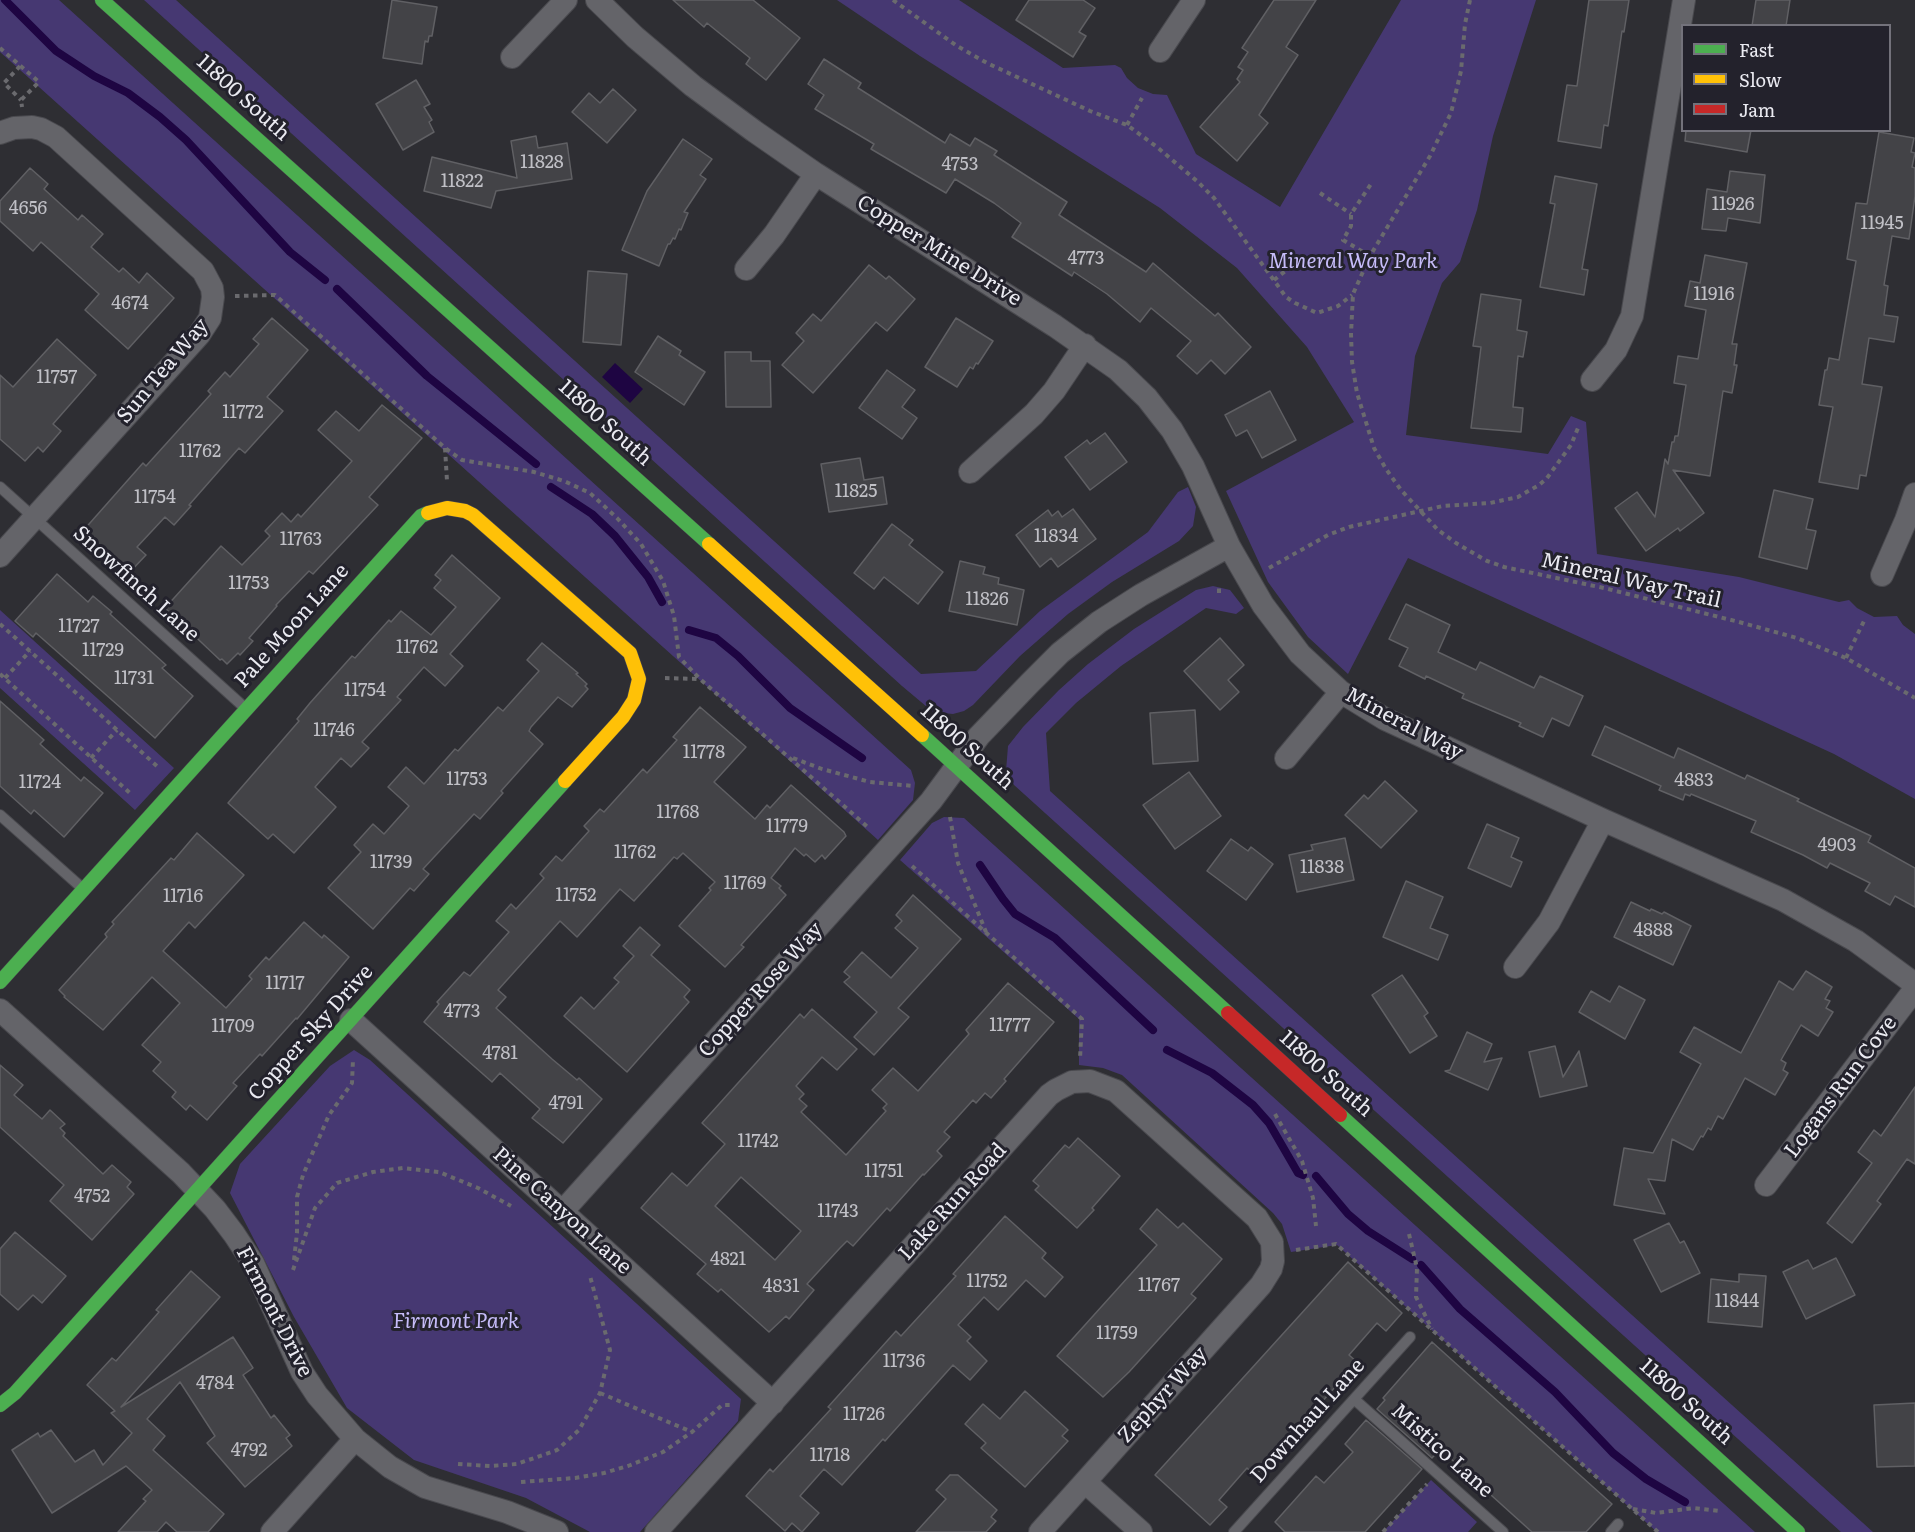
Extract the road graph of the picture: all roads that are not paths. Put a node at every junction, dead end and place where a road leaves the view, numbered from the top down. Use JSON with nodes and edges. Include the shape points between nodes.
{"nodes":[{"id":1,"x":102,"y":0,"type":"edge"},
{"id":2,"x":566,"y":0,"type":"edge"},
{"id":3,"x":597,"y":0,"type":"edge"},
{"id":4,"x":1194,"y":0,"type":"edge"},
{"id":5,"x":1684,"y":0,"type":"edge"},
{"id":6,"x":1160,"y":51,"type":"dead end"},
{"id":7,"x":512,"y":57,"type":"dead end"},
{"id":8,"x":0,"y":133,"type":"edge"},
{"id":9,"x":816,"y":174,"type":"junction"},
{"id":10,"x":746,"y":268,"type":"dead end"},
{"id":11,"x":1085,"y":345,"type":"junction"},
{"id":12,"x":1592,"y":380,"type":"dead end"},
{"id":13,"x":970,"y":472,"type":"dead end"},
{"id":14,"x":0,"y":487,"type":"edge"},
{"id":15,"x":1915,"y":494,"type":"edge"},
{"id":16,"x":34,"y":518,"type":"junction"},
{"id":17,"x":1229,"y":546,"type":"junction"},
{"id":18,"x":0,"y":556,"type":"edge"},
{"id":19,"x":1882,"y":575,"type":"dead end"},
{"id":20,"x":639,"y":679,"type":"joint"},
{"id":21,"x":1341,"y":692,"type":"junction"},
{"id":22,"x":246,"y":709,"type":"junction"},
{"id":23,"x":1286,"y":758,"type":"dead end"},
{"id":24,"x":957,"y":766,"type":"junction"},
{"id":25,"x":0,"y":815,"type":"edge"},
{"id":26,"x":1603,"y":820,"type":"junction"},
{"id":27,"x":83,"y":890,"type":"junction"},
{"id":28,"x":1515,"y":967,"type":"dead end"},
{"id":29,"x":0,"y":982,"type":"edge"},
{"id":30,"x":1915,"y":984,"type":"edge"},
{"id":31,"x":1915,"y":989,"type":"edge"},
{"id":32,"x":0,"y":1010,"type":"edge"},
{"id":33,"x":351,"y":1020,"type":"junction"},
{"id":34,"x":1766,"y":1185,"type":"dead end"},
{"id":35,"x":198,"y":1190,"type":"junction"},
{"id":36,"x":562,"y":1212,"type":"junction"},
{"id":37,"x":1283,"y":1251,"type":"joint"},
{"id":38,"x":1410,"y":1336,"type":"dead end"},
{"id":39,"x":1354,"y":1399,"type":"junction"},
{"id":40,"x":772,"y":1403,"type":"junction"},
{"id":41,"x":0,"y":1405,"type":"edge"},
{"id":42,"x":355,"y":1439,"type":"junction"},
{"id":43,"x":1085,"y":1482,"type":"junction"},
{"id":44,"x":272,"y":1532,"type":"edge"},
{"id":45,"x":557,"y":1532,"type":"edge"},
{"id":46,"x":656,"y":1532,"type":"edge"},
{"id":47,"x":1040,"y":1532,"type":"edge"},
{"id":48,"x":1141,"y":1532,"type":"edge"},
{"id":49,"x":1234,"y":1532,"type":"edge"},
{"id":50,"x":1503,"y":1532,"type":"edge"},
{"id":51,"x":1798,"y":1532,"type":"edge"}],
"edges":[{"from":1,"to":24,"type":"main road","name":"11800 South"},
{"from":2,"to":7,"type":"street"},
{"from":3,"to":9,"type":"street","name":"Copper Mine Drive","via":[[693,86]]},
{"from":4,"to":6,"type":"street"},
{"from":5,"to":12,"type":"street","via":[[1632,316],[1616,350]]},
{"from":8,"to":16,"type":"street","name":"Sun Tea Way","via":[[23,117],[56,137],[203,271],[213,297],[210,318],[199,335]]},
{"from":9,"to":10,"type":"street"},
{"from":9,"to":11,"type":"street","name":"Copper Mine Drive"},
{"from":11,"to":13,"type":"street","via":[[1034,414]]},
{"from":11,"to":17,"type":"street","name":"Copper Mine Drive","via":[[1118,369],[1172,430]]},
{"from":14,"to":16,"type":"lane","name":"Snowfinch Lane"},
{"from":15,"to":19,"type":"street"},
{"from":16,"to":18,"type":"street","name":"Sun Tea Way"},
{"from":16,"to":22,"type":"lane","name":"Snowfinch Lane"},
{"from":17,"to":21,"type":"street","name":"Mineral Way","via":[[1281,630],[1300,654]]},
{"from":17,"to":24,"type":"street","via":[[1141,594],[1060,653],[986,728]]},
{"from":20,"to":22,"type":"main road","name":"Pale Moon Lane","via":[[630,653],[498,535],[473,515],[447,508],[429,512],[414,522]]},
{"from":20,"to":33,"type":"main road","name":"Copper Sky Drive","via":[[634,700],[623,717]]},
{"from":21,"to":23,"type":"street"},
{"from":21,"to":26,"type":"street","name":"Mineral Way","via":[[1385,719]]},
{"from":22,"to":27,"type":"main road","name":"Pale Moon Lane"},
{"from":24,"to":36,"type":"street","name":"Copper Rose Way","via":[[931,801]]},
{"from":24,"to":51,"type":"main road","name":"11800 South"},
{"from":25,"to":27,"type":"lane"},
{"from":26,"to":28,"type":"street","via":[[1549,922]]},
{"from":26,"to":30,"type":"street","name":"Mineral Way","via":[[1783,900],[1856,941]]},
{"from":27,"to":29,"type":"main road","name":"Pale Moon Lane"},
{"from":31,"to":34,"type":"street","name":"Logans Run Cove"},
{"from":32,"to":35,"type":"street","name":"Firmont Drive"},
{"from":33,"to":35,"type":"main road","name":"Copper Sky Drive"},
{"from":33,"to":36,"type":"street","name":"Pine Canyon Lane"},
{"from":35,"to":41,"type":"main road","name":"Copper Sky Drive"},
{"from":35,"to":42,"type":"street","name":"Firmont Drive","via":[[253,1263],[302,1372]]},
{"from":36,"to":40,"type":"street","name":"Pine Canyon Lane"},
{"from":37,"to":40,"type":"street","name":"Lake Run Road","via":[[1257,1218],[1116,1090],[1090,1081],[1072,1082],[1049,1095]]},
{"from":37,"to":43,"type":"street","name":"Zephyr Way","via":[[1261,1285]]},
{"from":38,"to":39,"type":"lane","name":"Downhaul Lane"},
{"from":39,"to":49,"type":"lane","name":"Downhaul Lane"},
{"from":39,"to":50,"type":"lane","name":"Mistico Lane"},
{"from":40,"to":46,"type":"street","name":"Lake Run Road"},
{"from":42,"to":44,"type":"street"},
{"from":42,"to":45,"type":"street","name":"Firmont Drive","via":[[390,1467],[425,1487]]},
{"from":43,"to":47,"type":"street","name":"Zephyr Way"},
{"from":43,"to":48,"type":"street"}]}
